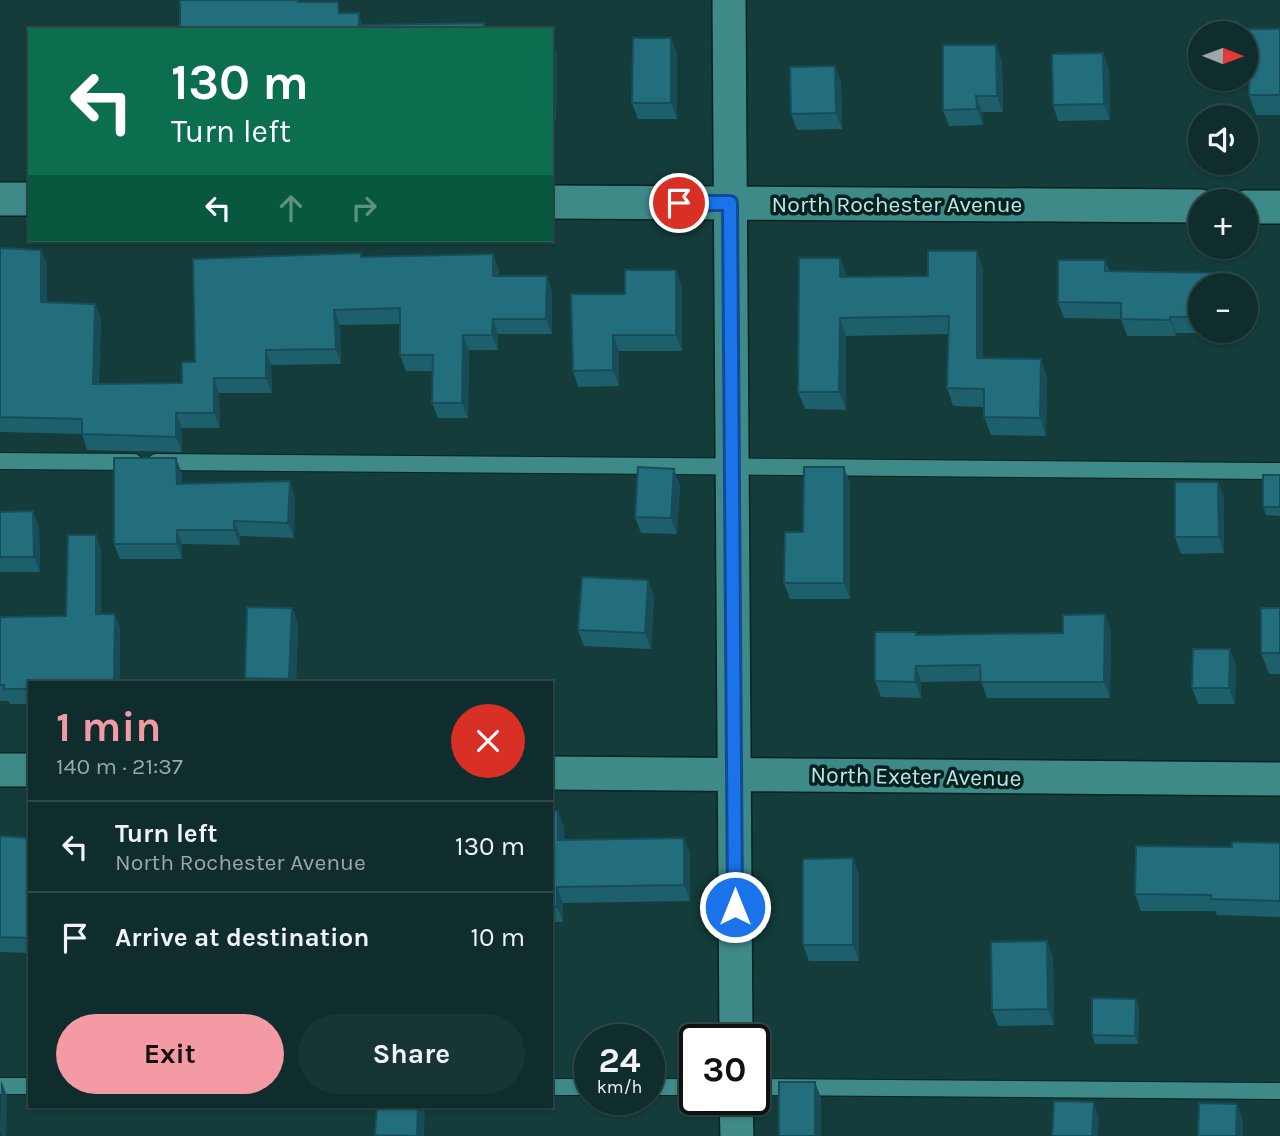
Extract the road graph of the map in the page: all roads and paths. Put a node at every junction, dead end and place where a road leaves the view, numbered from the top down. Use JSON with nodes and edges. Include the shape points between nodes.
{"nodes":[{"id":1,"x":729,"y":0,"type":"edge"},
{"id":2,"x":0,"y":198,"type":"edge"},
{"id":3,"x":28,"y":199,"type":"edge"},
{"id":4,"x":553,"y":202,"type":"edge"},
{"id":5,"x":730,"y":203,"type":"junction"},
{"id":6,"x":1188,"y":206,"type":"edge"},
{"id":7,"x":1258,"y":207,"type":"edge"},
{"id":8,"x":1280,"y":207,"type":"edge"},
{"id":9,"x":0,"y":461,"type":"edge"},
{"id":10,"x":732,"y":466,"type":"junction"},
{"id":11,"x":1280,"y":471,"type":"edge"},
{"id":12,"x":0,"y":770,"type":"edge"},
{"id":13,"x":28,"y":770,"type":"edge"},
{"id":14,"x":553,"y":773,"type":"edge"},
{"id":15,"x":734,"y":774,"type":"junction"},
{"id":16,"x":1280,"y":779,"type":"edge"},
{"id":17,"x":736,"y":1024,"type":"edge"},
{"id":18,"x":0,"y":1086,"type":"edge"},
{"id":19,"x":28,"y":1086,"type":"edge"},
{"id":20,"x":553,"y":1087,"type":"edge"},
{"id":21,"x":574,"y":1087,"type":"edge"},
{"id":22,"x":770,"y":1087,"type":"edge"},
{"id":23,"x":1280,"y":1091,"type":"edge"},
{"id":24,"x":736,"y":1115,"type":"edge"},
{"id":25,"x":737,"y":1136,"type":"edge"}],
"edges":[{"from":1,"to":5,"type":"street"},
{"from":2,"to":3,"type":"street"},
{"from":4,"to":5,"type":"street","name":"North Rochester Avenue"},
{"from":5,"to":6,"type":"street","name":"North Rochester Avenue"},
{"from":5,"to":10,"type":"street"},
{"from":7,"to":8,"type":"street"},
{"from":9,"to":10,"type":"lane"},
{"from":10,"to":11,"type":"lane"},
{"from":10,"to":15,"type":"street"},
{"from":12,"to":13,"type":"street"},
{"from":14,"to":15,"type":"street","name":"North Exeter Avenue"},
{"from":15,"to":16,"type":"street","name":"North Exeter Avenue"},
{"from":15,"to":17,"type":"street"},
{"from":18,"to":19,"type":"lane"},
{"from":20,"to":21,"type":"lane"},
{"from":22,"to":23,"type":"lane"},
{"from":24,"to":25,"type":"street"}]}
